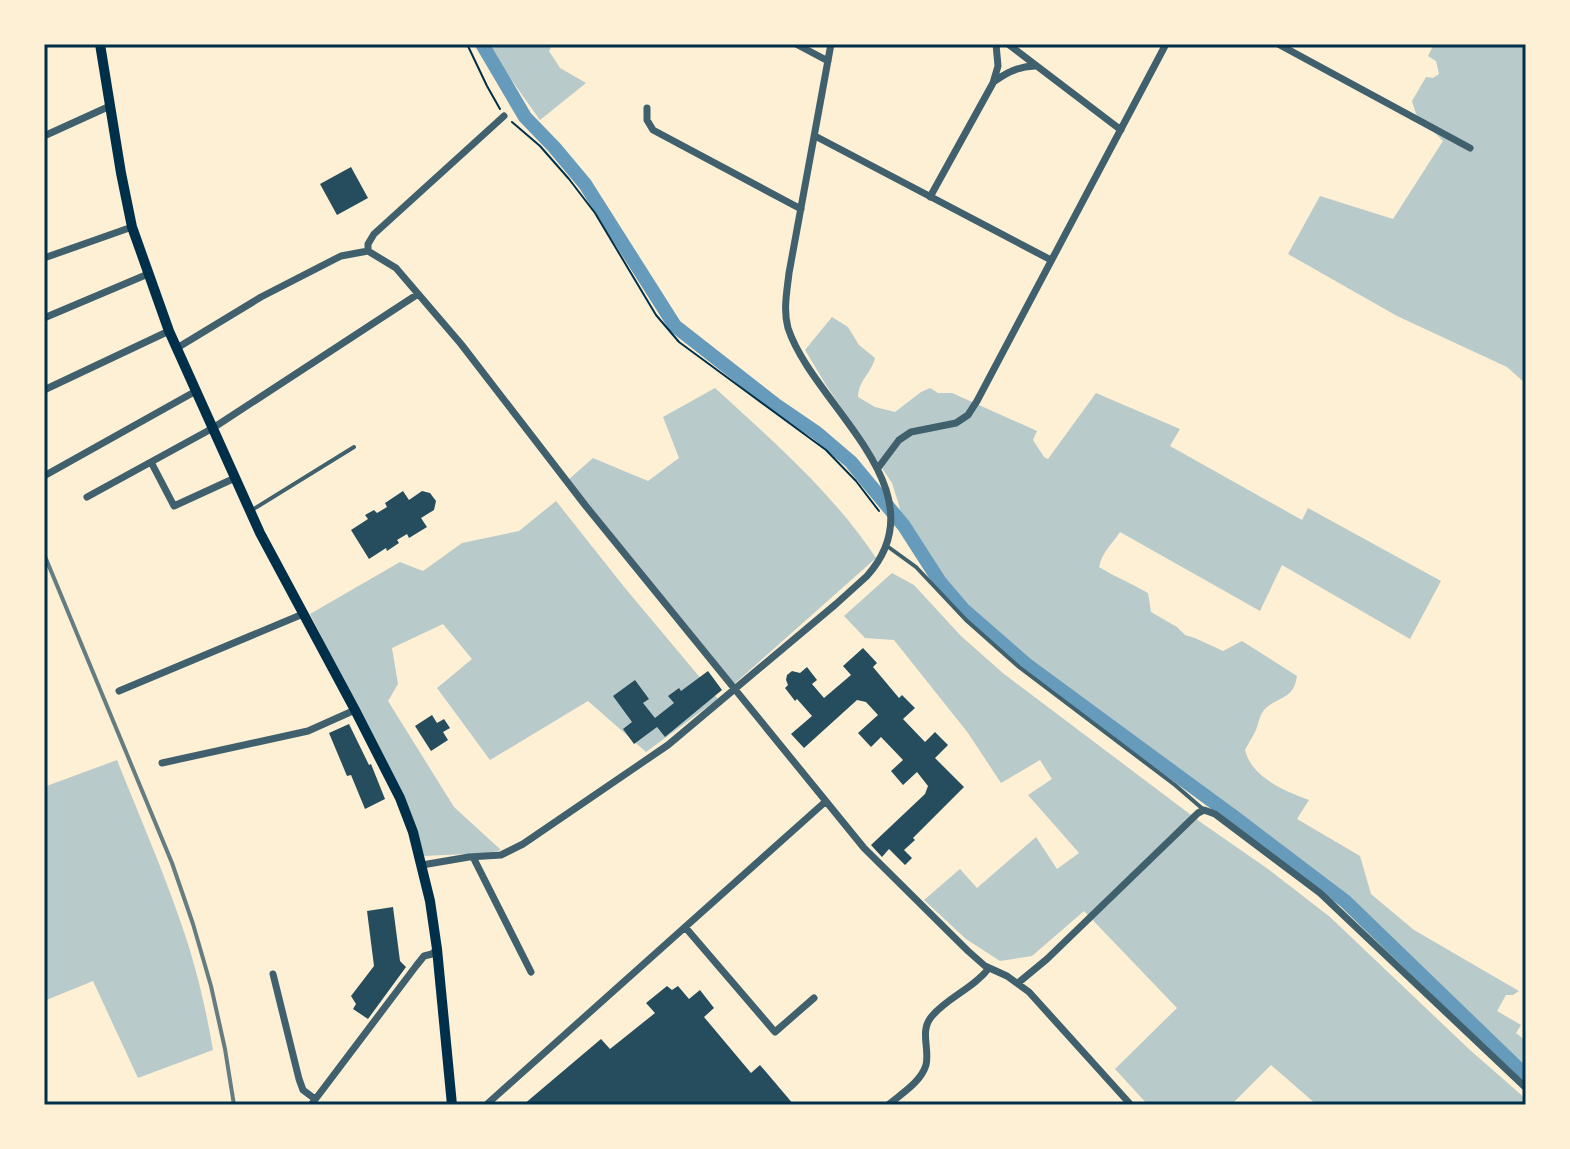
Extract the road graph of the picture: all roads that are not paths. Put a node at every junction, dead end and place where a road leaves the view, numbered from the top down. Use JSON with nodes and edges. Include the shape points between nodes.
{"nodes":[{"id":1,"x":100,"y":44,"type":"edge"},
{"id":2,"x":796,"y":44,"type":"edge"},
{"id":3,"x":831,"y":44,"type":"edge"},
{"id":4,"x":996,"y":44,"type":"edge"},
{"id":5,"x":1008,"y":44,"type":"edge"},
{"id":6,"x":1166,"y":44,"type":"edge"},
{"id":7,"x":1278,"y":44,"type":"edge"},
{"id":8,"x":828,"y":61,"type":"junction"},
{"id":9,"x":1037,"y":67,"type":"junction"},
{"id":10,"x":993,"y":83,"type":"junction"},
{"id":11,"x":110,"y":106,"type":"junction"},
{"id":12,"x":647,"y":108,"type":"dead end"},
{"id":13,"x":504,"y":116,"type":"road end"},
{"id":14,"x":1121,"y":130,"type":"junction"},
{"id":15,"x":44,"y":136,"type":"edge"},
{"id":16,"x":815,"y":136,"type":"junction"},
{"id":17,"x":1470,"y":148,"type":"dead end"},
{"id":18,"x":930,"y":197,"type":"junction"},
{"id":19,"x":801,"y":209,"type":"junction"},
{"id":20,"x":132,"y":227,"type":"junction"},
{"id":21,"x":368,"y":251,"type":"junction"},
{"id":22,"x":44,"y":258,"type":"edge"},
{"id":23,"x":1051,"y":260,"type":"junction"},
{"id":24,"x":148,"y":274,"type":"junction"},
{"id":25,"x":418,"y":294,"type":"junction"},
{"id":26,"x":44,"y":318,"type":"edge"},
{"id":27,"x":169,"y":331,"type":"junction"},
{"id":28,"x":177,"y":348,"type":"junction"},
{"id":29,"x":44,"y":390,"type":"edge"},
{"id":30,"x":196,"y":391,"type":"junction"},
{"id":31,"x":213,"y":428,"type":"junction"},
{"id":32,"x":354,"y":447,"type":"dead end"},
{"id":33,"x":151,"y":462,"type":"junction"},
{"id":34,"x":878,"y":468,"type":"junction"},
{"id":35,"x":44,"y":476,"type":"edge"},
{"id":36,"x":235,"y":478,"type":"junction"},
{"id":37,"x":87,"y":497,"type":"dead end"},
{"id":38,"x":250,"y":512,"type":"junction"},
{"id":39,"x":887,"y":546,"type":"junction"},
{"id":40,"x":303,"y":614,"type":"junction"},
{"id":41,"x":736,"y":689,"type":"junction"},
{"id":42,"x":119,"y":691,"type":"dead end"},
{"id":43,"x":355,"y":710,"type":"junction"},
{"id":44,"x":162,"y":763,"type":"dead end"},
{"id":45,"x":825,"y":802,"type":"junction"},
{"id":46,"x":1204,"y":810,"type":"junction"},
{"id":47,"x":473,"y":857,"type":"junction"},
{"id":48,"x":422,"y":865,"type":"junction"},
{"id":49,"x":685,"y":927,"type":"junction"},
{"id":50,"x":437,"y":949,"type":"junction"},
{"id":51,"x":989,"y":968,"type":"junction"},
{"id":52,"x":531,"y":972,"type":"dead end"},
{"id":53,"x":273,"y":974,"type":"dead end"},
{"id":54,"x":1018,"y":983,"type":"junction"},
{"id":55,"x":814,"y":998,"type":"dead end"},
{"id":56,"x":1526,"y":1088,"type":"edge"},
{"id":57,"x":313,"y":1102,"type":"edge"},
{"id":58,"x":452,"y":1105,"type":"edge"},
{"id":59,"x":486,"y":1105,"type":"edge"},
{"id":60,"x":888,"y":1105,"type":"edge"},
{"id":61,"x":1131,"y":1105,"type":"edge"}],
"edges":[{"from":1,"to":11,"type":"main road"},
{"from":2,"to":8,"type":"street"},
{"from":3,"to":8,"type":"street"},
{"from":4,"to":10,"type":"street"},
{"from":5,"to":9,"type":"street"},
{"from":6,"to":14,"type":"street"},
{"from":7,"to":17,"type":"street"},
{"from":8,"to":16,"type":"street"},
{"from":9,"to":10,"type":"street","via":[[1018,68]]},
{"from":9,"to":14,"type":"street"},
{"from":10,"to":18,"type":"street"},
{"from":11,"to":15,"type":"street"},
{"from":11,"to":20,"type":"main road"},
{"from":12,"to":19,"type":"street","via":[[653,130]]},
{"from":13,"to":21,"type":"street","via":[[374,234]]},
{"from":14,"to":23,"type":"street"},
{"from":16,"to":18,"type":"street"},
{"from":16,"to":19,"type":"street"},
{"from":18,"to":23,"type":"street"},
{"from":19,"to":34,"type":"street","via":[[787,324],[802,357]]},
{"from":20,"to":22,"type":"street"},
{"from":20,"to":24,"type":"main road"},
{"from":21,"to":25,"type":"street","via":[[396,268]]},
{"from":21,"to":28,"type":"street","via":[[341,256]]},
{"from":23,"to":34,"type":"street","via":[[968,415],[956,423],[911,432]]},
{"from":24,"to":26,"type":"street"},
{"from":24,"to":27,"type":"main road"},
{"from":25,"to":31,"type":"street"},
{"from":25,"to":41,"type":"street"},
{"from":27,"to":28,"type":"main road"},
{"from":27,"to":29,"type":"street"},
{"from":28,"to":30,"type":"main road"},
{"from":30,"to":31,"type":"main road"},
{"from":30,"to":35,"type":"street"},
{"from":31,"to":33,"type":"street"},
{"from":31,"to":36,"type":"main road"},
{"from":32,"to":38,"type":"lane"},
{"from":33,"to":36,"type":"street","via":[[174,506]]},
{"from":33,"to":37,"type":"street"},
{"from":34,"to":39,"type":"street","via":[[890,515]]},
{"from":36,"to":38,"type":"main road"},
{"from":38,"to":40,"type":"main road"},
{"from":39,"to":41,"type":"street","via":[[867,576]]},
{"from":39,"to":46,"type":"lane","via":[[916,567],[1019,667]]},
{"from":40,"to":42,"type":"street"},
{"from":40,"to":43,"type":"main road"},
{"from":41,"to":45,"type":"street"},
{"from":41,"to":47,"type":"street","via":[[668,745],[523,844],[501,855]]},
{"from":43,"to":44,"type":"street","via":[[308,731]]},
{"from":43,"to":48,"type":"main road","via":[[400,798]]},
{"from":45,"to":49,"type":"street"},
{"from":45,"to":51,"type":"street","via":[[864,848]]},
{"from":46,"to":54,"type":"street"},
{"from":46,"to":56,"type":"street","via":[[1320,893]]},
{"from":47,"to":48,"type":"street"},
{"from":47,"to":52,"type":"street"},
{"from":48,"to":50,"type":"main road"},
{"from":49,"to":55,"type":"street","via":[[775,1032]]},
{"from":49,"to":59,"type":"street"},
{"from":50,"to":57,"type":"street","via":[[424,956]]},
{"from":50,"to":58,"type":"main road"},
{"from":51,"to":54,"type":"street"},
{"from":51,"to":60,"type":"street","via":[[929,1020],[924,1069]]},
{"from":53,"to":57,"type":"street","via":[[299,1079]]},
{"from":54,"to":61,"type":"street"}]}
